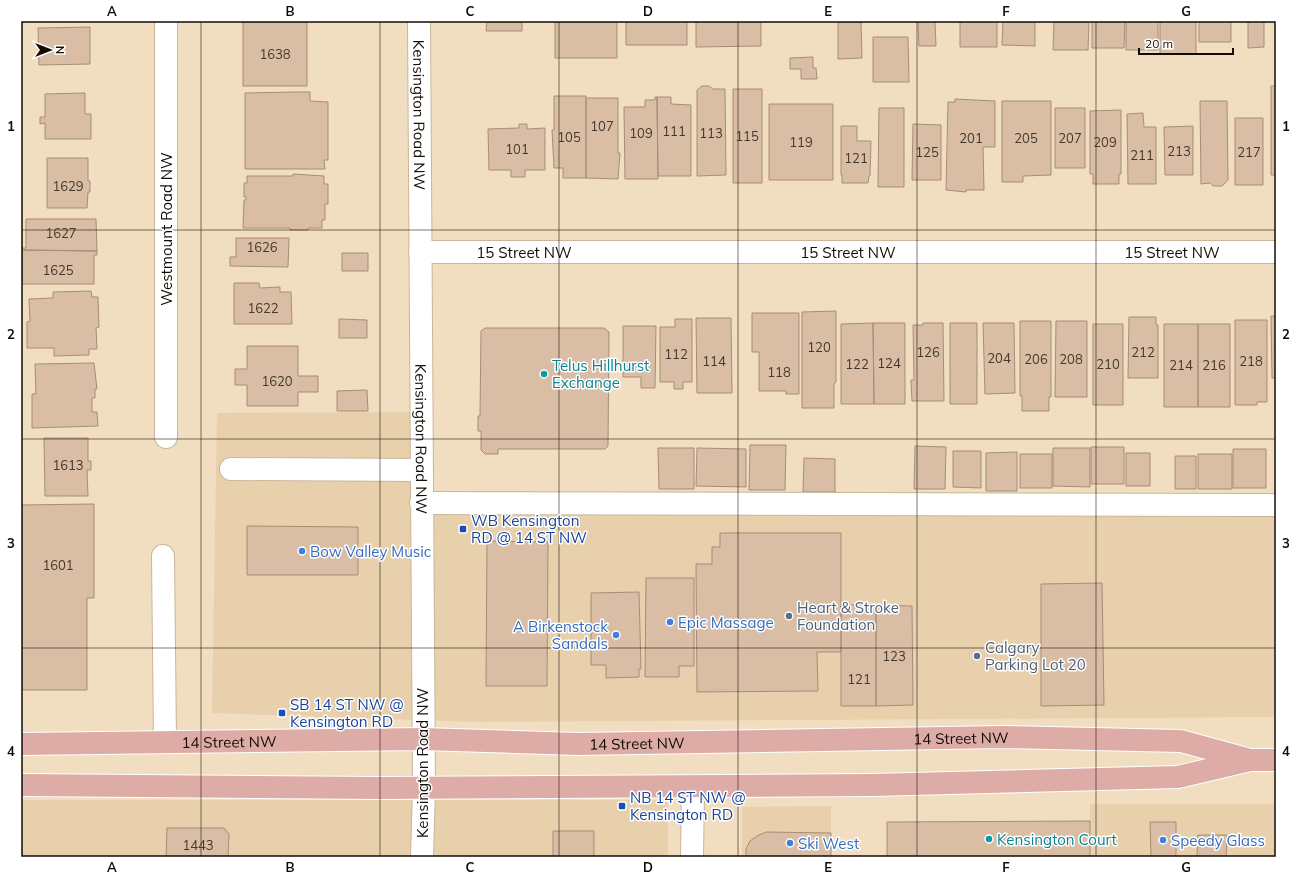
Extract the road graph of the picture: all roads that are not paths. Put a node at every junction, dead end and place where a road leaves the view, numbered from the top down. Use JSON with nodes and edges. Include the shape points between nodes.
{"nodes":[{"id":1,"x":166,"y":21,"type":"edge"},
{"id":2,"x":419,"y":21,"type":"edge"},
{"id":3,"x":420,"y":252,"type":"junction"},
{"id":4,"x":1276,"y":252,"type":"edge"},
{"id":5,"x":166,"y":437,"type":"dead end"},
{"id":6,"x":231,"y":469,"type":"dead end"},
{"id":7,"x":421,"y":470,"type":"junction"},
{"id":8,"x":421,"y":503,"type":"junction"},
{"id":9,"x":1276,"y":504,"type":"edge"},
{"id":10,"x":163,"y":556,"type":"dead end"},
{"id":11,"x":423,"y":739,"type":"junction"},
{"id":12,"x":165,"y":741,"type":"junction"},
{"id":13,"x":21,"y":744,"type":"edge"},
{"id":14,"x":1250,"y":760,"type":"junction"},
{"id":15,"x":1276,"y":760,"type":"edge"},
{"id":16,"x":21,"y":786,"type":"edge"},
{"id":17,"x":693,"y":787,"type":"junction"},
{"id":18,"x":424,"y":788,"type":"junction"},
{"id":19,"x":422,"y":857,"type":"edge"},
{"id":20,"x":692,"y":857,"type":"edge"}],
"edges":[{"from":1,"to":5,"type":"street","name":"Westmount Road NW"},
{"from":2,"to":3,"type":"street","name":"Kensington Road NW"},
{"from":3,"to":4,"type":"street","name":"15 Street NW"},
{"from":3,"to":7,"type":"street","name":"Kensington Road NW"},
{"from":6,"to":7,"type":"street"},
{"from":7,"to":8,"type":"street","name":"Kensington Road NW"},
{"from":8,"to":9,"type":"street"},
{"from":8,"to":11,"type":"street","name":"Kensington Road NW"},
{"from":10,"to":12,"type":"street"},
{"from":11,"to":12,"type":"main road","name":"14 Street NW"},
{"from":11,"to":14,"type":"main road","name":"14 Street NW","via":[[577,744],[1003,737],[1181,741]]},
{"from":11,"to":18,"type":"street","name":"Kensington Road NW"},
{"from":12,"to":13,"type":"main road","name":"14 Street NW"},
{"from":14,"to":15,"type":"main road","name":"14 Street NW"},
{"from":14,"to":17,"type":"main road","name":"14 Street NW","via":[[1178,777]]},
{"from":16,"to":18,"type":"main road","name":"14 Street NW"},
{"from":17,"to":18,"type":"main road","name":"14 Street NW"},
{"from":17,"to":20,"type":"street"},
{"from":18,"to":19,"type":"street","name":"Kensington Road NW"}]}
